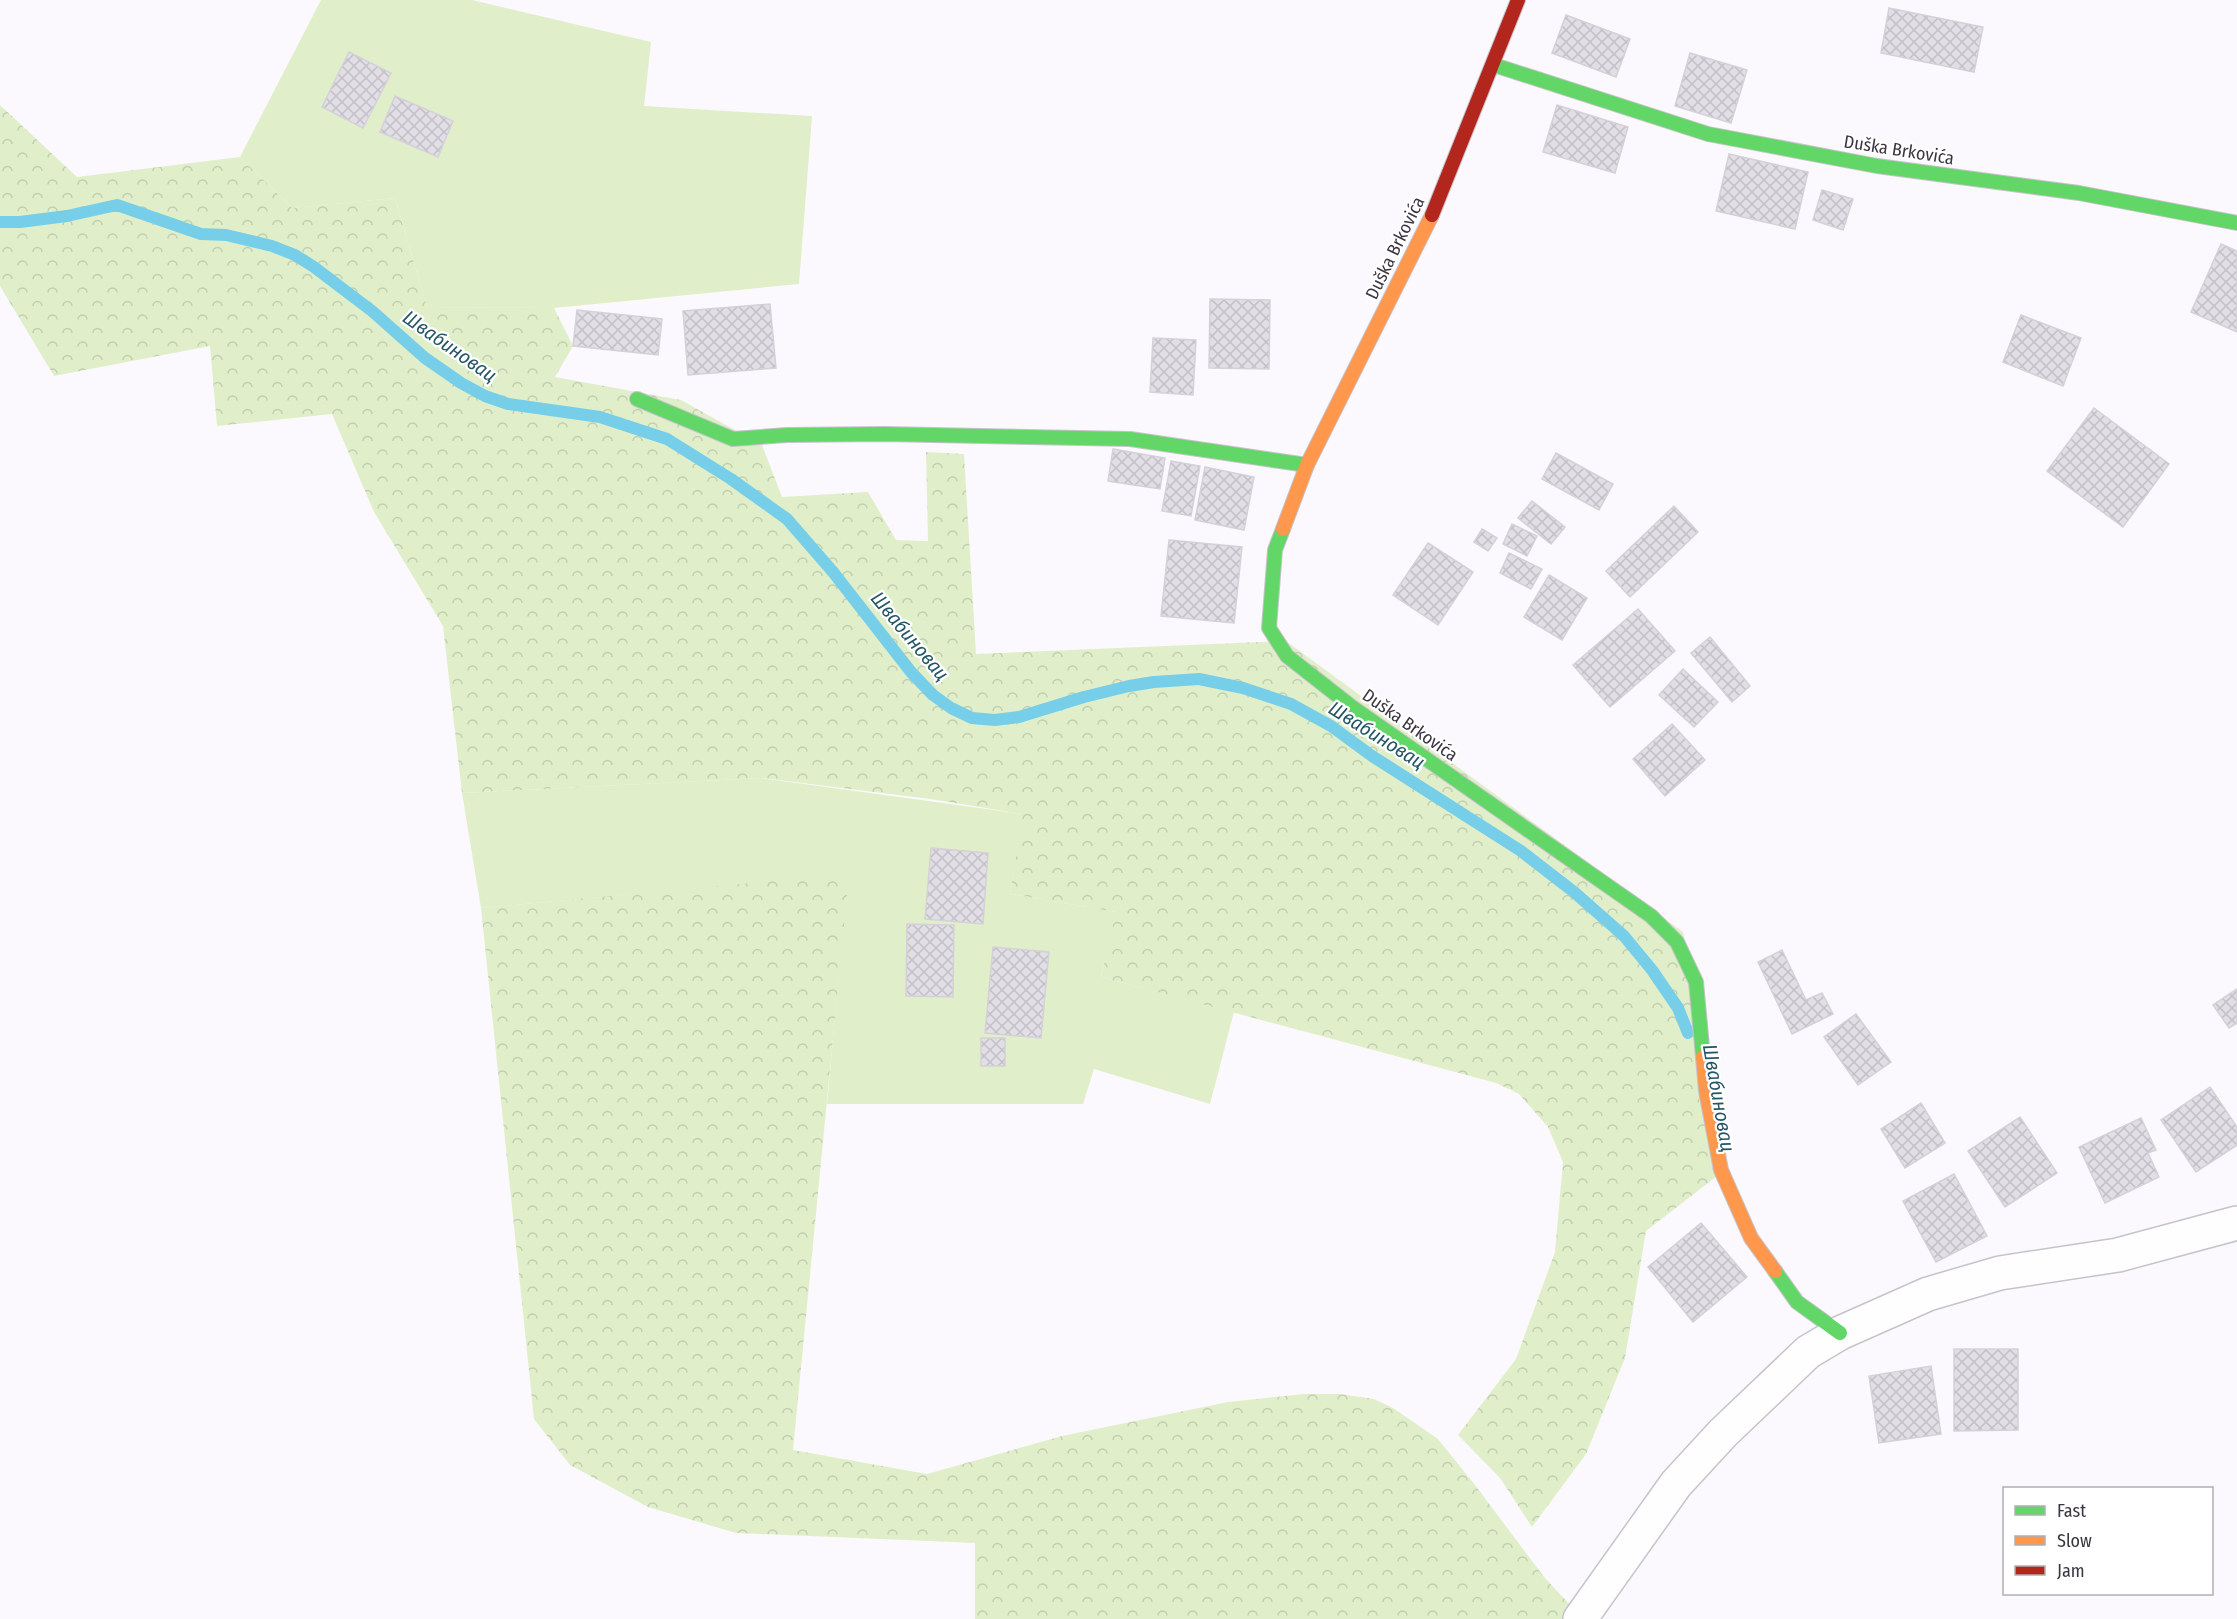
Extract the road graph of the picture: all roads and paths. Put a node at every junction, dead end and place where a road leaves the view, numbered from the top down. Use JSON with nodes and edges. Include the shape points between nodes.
{"nodes":[{"id":1,"x":1518,"y":0,"type":"edge"},
{"id":2,"x":1494,"y":65,"type":"junction"},
{"id":3,"x":2237,"y":223,"type":"edge"},
{"id":4,"x":637,"y":399,"type":"dead end"},
{"id":5,"x":1307,"y":465,"type":"junction"},
{"id":6,"x":2237,"y":1223,"type":"edge"},
{"id":7,"x":1840,"y":1332,"type":"junction"},
{"id":8,"x":1580,"y":1619,"type":"edge"}],
"edges":[{"from":1,"to":2,"type":"street","name":"Duška Brkovića"},
{"from":2,"to":3,"type":"street","name":"Duška Brkovića","via":[[1708,134],[1877,166],[2079,193]]},
{"from":2,"to":5,"type":"street","name":"Duška Brkovića","via":[[1432,215]]},
{"from":4,"to":5,"type":"street","via":[[733,439],[884,434],[1130,439]]},
{"from":5,"to":7,"type":"street","name":"Duška Brkovića","via":[[1275,550],[1269,628],[1287,656],[1352,707],[1651,915],[1677,942],[1696,982],[1706,1090],[1721,1170],[1751,1238],[1797,1302]]},
{"from":6,"to":7,"type":"street","via":[[2118,1255],[2000,1273],[1928,1294]]},
{"from":7,"to":8,"type":"street","via":[[1808,1352],[1676,1484]]}]}
